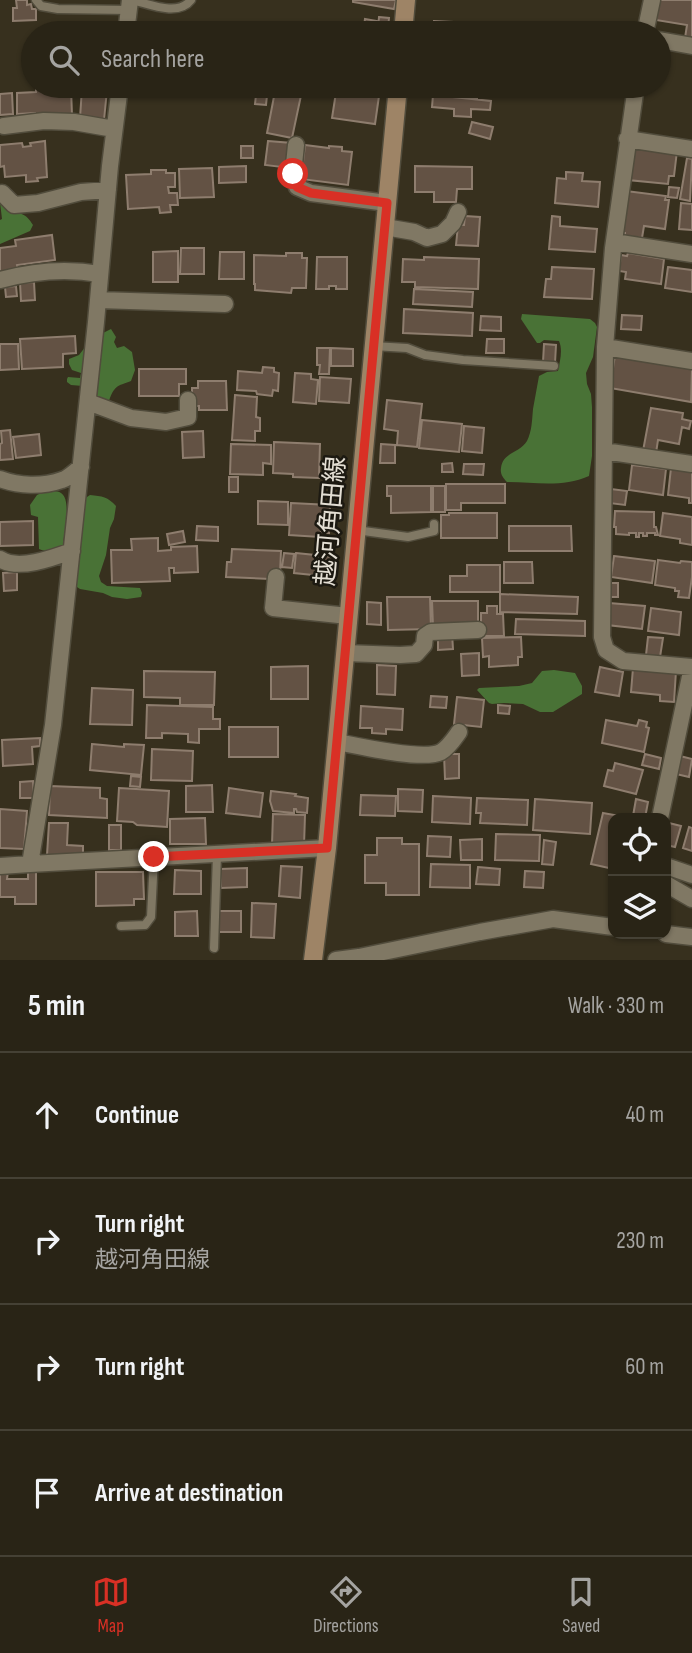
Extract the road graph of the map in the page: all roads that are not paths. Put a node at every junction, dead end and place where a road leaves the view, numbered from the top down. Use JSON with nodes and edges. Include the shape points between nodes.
{"nodes":[{"id":1,"x":36,"y":0,"type":"edge"},
{"id":2,"x":191,"y":0,"type":"edge"},
{"id":3,"x":406,"y":0,"type":"edge"},
{"id":4,"x":652,"y":0,"type":"edge"},
{"id":5,"x":131,"y":3,"type":"edge"},
{"id":6,"x":128,"y":21,"type":"edge"},
{"id":7,"x":404,"y":21,"type":"edge"},
{"id":8,"x":648,"y":21,"type":"edge"},
{"id":9,"x":671,"y":42,"type":"edge"},
{"id":10,"x":692,"y":46,"type":"edge"},
{"id":11,"x":118,"y":98,"type":"edge"},
{"id":12,"x":397,"y":98,"type":"edge"},
{"id":13,"x":634,"y":98,"type":"edge"},
{"id":14,"x":4,"y":126,"type":"dead end"},
{"id":15,"x":114,"y":130,"type":"junction"},
{"id":16,"x":627,"y":139,"type":"junction"},
{"id":17,"x":296,"y":145,"type":"dead end"},
{"id":18,"x":692,"y":149,"type":"edge"},
{"id":19,"x":108,"y":190,"type":"junction"},
{"id":20,"x":2,"y":193,"type":"dead end"},
{"id":21,"x":387,"y":203,"type":"junction"},
{"id":22,"x":458,"y":212,"type":"dead end"},
{"id":23,"x":384,"y":227,"type":"junction"},
{"id":24,"x":614,"y":242,"type":"junction"},
{"id":25,"x":692,"y":254,"type":"edge"},
{"id":26,"x":100,"y":274,"type":"junction"},
{"id":27,"x":0,"y":280,"type":"edge"},
{"id":28,"x":98,"y":300,"type":"junction"},
{"id":29,"x":226,"y":304,"type":"dead end"},
{"id":30,"x":373,"y":346,"type":"junction"},
{"id":31,"x":605,"y":347,"type":"junction"},
{"id":32,"x":692,"y":361,"type":"edge"},
{"id":33,"x":554,"y":366,"type":"dead end"},
{"id":34,"x":188,"y":400,"type":"dead end"},
{"id":35,"x":88,"y":402,"type":"junction"},
{"id":36,"x":604,"y":451,"type":"junction"},
{"id":37,"x":692,"y":464,"type":"edge"},
{"id":38,"x":81,"y":467,"type":"junction"},
{"id":39,"x":0,"y":479,"type":"edge"},
{"id":40,"x":435,"y":524,"type":"dead end"},
{"id":41,"x":356,"y":530,"type":"junction"},
{"id":42,"x":72,"y":551,"type":"junction"},
{"id":43,"x":0,"y":559,"type":"edge"},
{"id":44,"x":276,"y":577,"type":"dead end"},
{"id":45,"x":348,"y":616,"type":"junction"},
{"id":46,"x":478,"y":630,"type":"dead end"},
{"id":47,"x":345,"y":653,"type":"junction"},
{"id":48,"x":692,"y":667,"type":"edge"},
{"id":49,"x":459,"y":732,"type":"dead end"},
{"id":50,"x":337,"y":742,"type":"junction"},
{"id":51,"x":661,"y":813,"type":"edge"},
{"id":52,"x":327,"y":848,"type":"junction"},
{"id":53,"x":217,"y":854,"type":"junction"},
{"id":54,"x":154,"y":857,"type":"junction"},
{"id":55,"x":30,"y":864,"type":"junction"},
{"id":56,"x":0,"y":866,"type":"edge"},
{"id":57,"x":671,"y":868,"type":"edge"},
{"id":58,"x":692,"y":875,"type":"edge"},
{"id":59,"x":671,"y":887,"type":"edge"},
{"id":60,"x":692,"y":899,"type":"edge"},
{"id":61,"x":121,"y":926,"type":"dead end"},
{"id":62,"x":608,"y":926,"type":"edge"},
{"id":63,"x":671,"y":935,"type":"edge"},
{"id":64,"x":692,"y":937,"type":"edge"},
{"id":65,"x":214,"y":948,"type":"dead end"},
{"id":66,"x":313,"y":960,"type":"edge"},
{"id":67,"x":336,"y":960,"type":"edge"}],
"edges":[{"from":1,"to":5,"type":"lane","via":[[41,6],[58,9]]},
{"from":2,"to":5,"type":"lane","via":[[174,9]]},
{"from":3,"to":7,"type":"main road"},
{"from":4,"to":8,"type":"street"},
{"from":5,"to":6,"type":"street"},
{"from":9,"to":10,"type":"street"},
{"from":11,"to":15,"type":"street"},
{"from":12,"to":21,"type":"main road","name":"越河角田線"},
{"from":13,"to":16,"type":"street"},
{"from":14,"to":15,"type":"street","via":[[74,122]]},
{"from":15,"to":19,"type":"street"},
{"from":16,"to":18,"type":"street"},
{"from":16,"to":24,"type":"street"},
{"from":17,"to":21,"type":"street","via":[[293,174],[297,187]]},
{"from":19,"to":20,"type":"street","via":[[14,205]]},
{"from":19,"to":26,"type":"street"},
{"from":21,"to":23,"type":"main road","name":"越河角田線"},
{"from":22,"to":23,"type":"street","via":[[442,234],[427,238]]},
{"from":23,"to":30,"type":"main road","name":"越河角田線"},
{"from":24,"to":25,"type":"street"},
{"from":24,"to":31,"type":"street"},
{"from":26,"to":27,"type":"street","via":[[48,271]]},
{"from":26,"to":28,"type":"street"},
{"from":28,"to":29,"type":"street"},
{"from":28,"to":35,"type":"street"},
{"from":30,"to":33,"type":"lane","via":[[463,360]]},
{"from":30,"to":41,"type":"main road","name":"越河角田線"},
{"from":31,"to":32,"type":"street"},
{"from":31,"to":36,"type":"street"},
{"from":34,"to":35,"type":"street","via":[[188,416],[166,422],[131,418]]},
{"from":35,"to":38,"type":"street"},
{"from":36,"to":37,"type":"street"},
{"from":36,"to":48,"type":"street","via":[[602,636],[606,650],[624,662]]},
{"from":38,"to":39,"type":"street","via":[[64,480],[38,485]]},
{"from":38,"to":42,"type":"street"},
{"from":40,"to":41,"type":"lane","via":[[434,531],[408,537]]},
{"from":41,"to":45,"type":"main road","name":"越河角田線"},
{"from":42,"to":43,"type":"street","via":[[46,561],[18,564]]},
{"from":42,"to":55,"type":"street","via":[[53,725]]},
{"from":44,"to":45,"type":"street","via":[[273,608]]},
{"from":45,"to":47,"type":"main road","name":"越河角田線"},
{"from":46,"to":47,"type":"street","via":[[431,632],[416,654]]},
{"from":47,"to":50,"type":"main road","name":"越河角田線"},
{"from":48,"to":51,"type":"street"},
{"from":49,"to":50,"type":"street","via":[[439,753],[390,752]]},
{"from":50,"to":52,"type":"main road","name":"越河角田線"},
{"from":52,"to":53,"type":"street"},
{"from":52,"to":66,"type":"main road","name":"越河角田線"},
{"from":53,"to":54,"type":"street"},
{"from":53,"to":65,"type":"lane"},
{"from":54,"to":55,"type":"street"},
{"from":54,"to":61,"type":"lane","via":[[151,917],[145,925]]},
{"from":55,"to":56,"type":"street"},
{"from":57,"to":58,"type":"street"},
{"from":59,"to":60,"type":"street"},
{"from":62,"to":67,"type":"street","via":[[553,919]]},
{"from":63,"to":64,"type":"street"}]}
